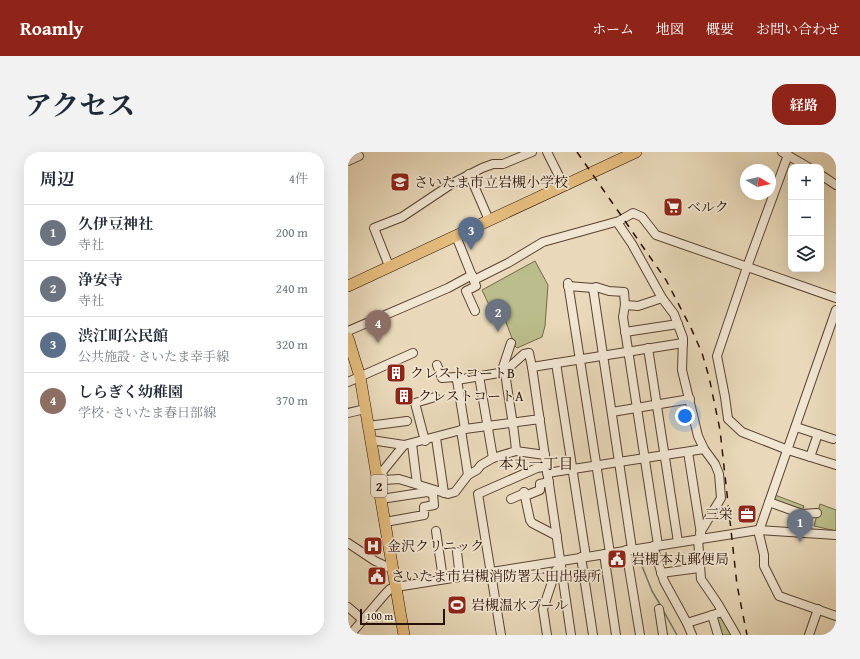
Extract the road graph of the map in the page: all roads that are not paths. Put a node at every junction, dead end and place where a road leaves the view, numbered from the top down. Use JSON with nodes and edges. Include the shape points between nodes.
{"nodes":[{"id":1,"x":532,"y":152,"type":"edge"},
{"id":2,"x":547,"y":152,"type":"edge"},
{"id":3,"x":635,"y":152,"type":"edge"},
{"id":4,"x":521,"y":154,"type":"edge"},
{"id":5,"x":785,"y":154,"type":"edge"},
{"id":6,"x":803,"y":164,"type":"edge"},
{"id":7,"x":469,"y":174,"type":"junction"},
{"id":8,"x":824,"y":177,"type":"edge"},
{"id":9,"x":836,"y":185,"type":"edge"},
{"id":10,"x":564,"y":186,"type":"junction"},
{"id":11,"x":490,"y":220,"type":"junction"},
{"id":12,"x":617,"y":222,"type":"junction"},
{"id":13,"x":456,"y":236,"type":"junction"},
{"id":14,"x":389,"y":266,"type":"junction"},
{"id":15,"x":747,"y":268,"type":"junction"},
{"id":16,"x":473,"y":277,"type":"junction"},
{"id":17,"x":348,"y":286,"type":"edge"},
{"id":18,"x":593,"y":288,"type":"junction"},
{"id":19,"x":662,"y":298,"type":"junction"},
{"id":20,"x":836,"y":298,"type":"edge"},
{"id":21,"x":625,"y":305,"type":"junction"},
{"id":22,"x":836,"y":310,"type":"edge"},
{"id":23,"x":475,"y":311,"type":"dead end"},
{"id":24,"x":678,"y":324,"type":"junction"},
{"id":25,"x":348,"y":331,"type":"edge"},
{"id":26,"x":625,"y":332,"type":"junction"},
{"id":27,"x":348,"y":338,"type":"edge"},
{"id":28,"x":511,"y":343,"type":"dead end"},
{"id":29,"x":683,"y":343,"type":"junction"},
{"id":30,"x":648,"y":348,"type":"junction"},
{"id":31,"x":628,"y":352,"type":"junction"},
{"id":32,"x":413,"y":353,"type":"dead end"},
{"id":33,"x":603,"y":356,"type":"junction"},
{"id":34,"x":579,"y":359,"type":"junction"},
{"id":35,"x":556,"y":363,"type":"junction"},
{"id":36,"x":437,"y":365,"type":"dead end"},
{"id":37,"x":532,"y":366,"type":"junction"},
{"id":38,"x":503,"y":373,"type":"junction"},
{"id":39,"x":479,"y":376,"type":"junction"},
{"id":40,"x":360,"y":377,"type":"junction"},
{"id":41,"x":457,"y":380,"type":"junction"},
{"id":42,"x":348,"y":382,"type":"edge"},
{"id":43,"x":436,"y":397,"type":"dead end"},
{"id":44,"x":690,"y":400,"type":"junction"},
{"id":45,"x":657,"y":405,"type":"junction"},
{"id":46,"x":637,"y":408,"type":"junction"},
{"id":47,"x":366,"y":409,"type":"junction"},
{"id":48,"x":612,"y":412,"type":"junction"},
{"id":49,"x":348,"y":413,"type":"edge"},
{"id":50,"x":540,"y":419,"type":"junction"},
{"id":51,"x":407,"y":421,"type":"dead end"},
{"id":52,"x":512,"y":423,"type":"junction"},
{"id":53,"x":368,"y":426,"type":"junction"},
{"id":54,"x":487,"y":426,"type":"junction"},
{"id":55,"x":796,"y":427,"type":"junction"},
{"id":56,"x":463,"y":429,"type":"junction"},
{"id":57,"x":818,"y":434,"type":"junction"},
{"id":58,"x":436,"y":438,"type":"junction"},
{"id":59,"x":833,"y":439,"type":"dead end"},
{"id":60,"x":371,"y":440,"type":"junction"},
{"id":61,"x":425,"y":441,"type":"junction"},
{"id":62,"x":408,"y":445,"type":"junction"},
{"id":63,"x":704,"y":449,"type":"junction"},
{"id":64,"x":788,"y":450,"type":"junction"},
{"id":65,"x":516,"y":451,"type":"junction"},
{"id":66,"x":688,"y":452,"type":"junction"},
{"id":67,"x":545,"y":455,"type":"junction"},
{"id":68,"x":664,"y":455,"type":"junction"},
{"id":69,"x":810,"y":457,"type":"junction"},
{"id":70,"x":493,"y":458,"type":"junction"},
{"id":71,"x":645,"y":458,"type":"junction"},
{"id":72,"x":620,"y":462,"type":"junction"},
{"id":73,"x":836,"y":465,"type":"edge"},
{"id":74,"x":596,"y":466,"type":"junction"},
{"id":75,"x":572,"y":470,"type":"junction"},
{"id":76,"x":546,"y":474,"type":"junction"},
{"id":77,"x":468,"y":475,"type":"junction"},
{"id":78,"x":417,"y":484,"type":"junction"},
{"id":79,"x":444,"y":493,"type":"junction"},
{"id":80,"x":525,"y":494,"type":"junction"},
{"id":81,"x":381,"y":499,"type":"junction"},
{"id":82,"x":510,"y":499,"type":"dead end"},
{"id":83,"x":769,"y":502,"type":"junction"},
{"id":84,"x":817,"y":513,"type":"dead end"},
{"id":85,"x":385,"y":522,"type":"junction"},
{"id":86,"x":758,"y":530,"type":"junction"},
{"id":87,"x":436,"y":531,"type":"dead end"},
{"id":88,"x":836,"y":535,"type":"edge"},
{"id":89,"x":558,"y":536,"type":"junction"},
{"id":90,"x":700,"y":537,"type":"junction"},
{"id":91,"x":678,"y":542,"type":"junction"},
{"id":92,"x":348,"y":543,"type":"edge"},
{"id":93,"x":655,"y":545,"type":"junction"},
{"id":94,"x":629,"y":550,"type":"junction"},
{"id":95,"x":457,"y":552,"type":"dead end"},
{"id":96,"x":607,"y":554,"type":"junction"},
{"id":97,"x":583,"y":557,"type":"junction"},
{"id":98,"x":561,"y":563,"type":"junction"},
{"id":99,"x":699,"y":568,"type":"junction"},
{"id":100,"x":394,"y":570,"type":"junction"},
{"id":101,"x":490,"y":572,"type":"junction"},
{"id":102,"x":661,"y":573,"type":"junction"},
{"id":103,"x":460,"y":576,"type":"junction"},
{"id":104,"x":443,"y":579,"type":"junction"},
{"id":105,"x":396,"y":587,"type":"junction"},
{"id":106,"x":348,"y":607,"type":"edge"},
{"id":107,"x":659,"y":609,"type":"dead end"},
{"id":108,"x":818,"y":610,"type":"junction"},
{"id":109,"x":722,"y":612,"type":"junction"},
{"id":110,"x":712,"y":615,"type":"junction"},
{"id":111,"x":836,"y":616,"type":"edge"},
{"id":112,"x":363,"y":620,"type":"junction"},
{"id":113,"x":687,"y":623,"type":"junction"},
{"id":114,"x":350,"y":631,"type":"edge"},
{"id":115,"x":404,"y":635,"type":"edge"},
{"id":116,"x":500,"y":635,"type":"edge"},
{"id":117,"x":547,"y":635,"type":"edge"},
{"id":118,"x":571,"y":635,"type":"edge"},
{"id":119,"x":593,"y":635,"type":"edge"},
{"id":120,"x":616,"y":635,"type":"edge"},
{"id":121,"x":640,"y":635,"type":"edge"},
{"id":122,"x":663,"y":635,"type":"edge"},
{"id":123,"x":692,"y":635,"type":"edge"},
{"id":124,"x":718,"y":635,"type":"edge"},
{"id":125,"x":736,"y":635,"type":"edge"},
{"id":126,"x":809,"y":635,"type":"edge"}],
"edges":[{"from":1,"to":4,"type":"street"},
{"from":2,"to":10,"type":"street"},
{"from":3,"to":10,"type":"main road"},
{"from":4,"to":7,"type":"street","via":[[503,164],[493,164]]},
{"from":5,"to":6,"type":"street"},
{"from":5,"to":15,"type":"street"},
{"from":7,"to":11,"type":"street"},
{"from":7,"to":14,"type":"street","via":[[402,216],[374,228]]},
{"from":8,"to":9,"type":"street"},
{"from":10,"to":11,"type":"main road"},
{"from":11,"to":13,"type":"main road"},
{"from":12,"to":15,"type":"street","via":[[633,213],[642,217],[656,235]]},
{"from":12,"to":16,"type":"street","via":[[543,242],[508,263]]},
{"from":12,"to":19,"type":"street"},
{"from":13,"to":14,"type":"main road"},
{"from":13,"to":16,"type":"street"},
{"from":14,"to":17,"type":"main road"},
{"from":15,"to":20,"type":"street"},
{"from":15,"to":64,"type":"street","via":[[717,356],[728,419],[742,432]]},
{"from":16,"to":23,"type":"street","via":[[476,286],[466,291]]},
{"from":16,"to":25,"type":"street"},
{"from":18,"to":21,"type":"street","via":[[624,292]]},
{"from":18,"to":33,"type":"street"},
{"from":18,"to":34,"type":"street","via":[[568,285]]},
{"from":19,"to":21,"type":"street","via":[[638,306]]},
{"from":19,"to":24,"type":"street"},
{"from":21,"to":26,"type":"street"},
{"from":22,"to":55,"type":"street"},
{"from":24,"to":26,"type":"street"},
{"from":24,"to":29,"type":"street"},
{"from":26,"to":31,"type":"street"},
{"from":27,"to":40,"type":"main road","number":"2"},
{"from":28,"to":38,"type":"street"},
{"from":29,"to":30,"type":"street"},
{"from":29,"to":44,"type":"street","via":[[682,370]]},
{"from":30,"to":31,"type":"street"},
{"from":30,"to":45,"type":"street"},
{"from":31,"to":33,"type":"street"},
{"from":31,"to":46,"type":"street"},
{"from":32,"to":40,"type":"street"},
{"from":33,"to":34,"type":"street"},
{"from":33,"to":48,"type":"street"},
{"from":34,"to":35,"type":"street"},
{"from":34,"to":74,"type":"street"},
{"from":35,"to":37,"type":"street"},
{"from":35,"to":75,"type":"street"},
{"from":36,"to":41,"type":"street","via":[[442,378],[456,377]]},
{"from":37,"to":38,"type":"street","via":[[529,353],[524,354]]},
{"from":37,"to":50,"type":"street"},
{"from":38,"to":39,"type":"street"},
{"from":38,"to":52,"type":"street"},
{"from":39,"to":41,"type":"street"},
{"from":39,"to":54,"type":"street"},
{"from":40,"to":42,"type":"street"},
{"from":40,"to":47,"type":"main road","number":"2"},
{"from":41,"to":56,"type":"street"},
{"from":43,"to":61,"type":"street","via":[[415,402]]},
{"from":44,"to":45,"type":"street"},
{"from":44,"to":63,"type":"street","via":[[698,436]]},
{"from":45,"to":46,"type":"street"},
{"from":45,"to":68,"type":"street"},
{"from":46,"to":48,"type":"street"},
{"from":46,"to":71,"type":"street"},
{"from":47,"to":49,"type":"street"},
{"from":47,"to":53,"type":"main road","number":"2"},
{"from":48,"to":72,"type":"street"},
{"from":50,"to":52,"type":"street"},
{"from":50,"to":67,"type":"street"},
{"from":51,"to":53,"type":"street"},
{"from":52,"to":54,"type":"street"},
{"from":52,"to":65,"type":"street"},
{"from":53,"to":60,"type":"main road","number":"2"},
{"from":54,"to":56,"type":"street"},
{"from":54,"to":70,"type":"street"},
{"from":55,"to":57,"type":"street"},
{"from":55,"to":64,"type":"street"},
{"from":56,"to":58,"type":"street"},
{"from":56,"to":77,"type":"street"},
{"from":57,"to":59,"type":"street"},
{"from":57,"to":69,"type":"street"},
{"from":58,"to":61,"type":"street"},
{"from":58,"to":79,"type":"street"},
{"from":60,"to":62,"type":"street"},
{"from":60,"to":81,"type":"main road","number":"2"},
{"from":61,"to":62,"type":"street"},
{"from":62,"to":78,"type":"street"},
{"from":62,"to":78,"type":"street","via":[[382,472],[384,480],[398,479]]},
{"from":63,"to":66,"type":"street"},
{"from":63,"to":90,"type":"street","via":[[719,474],[721,498]]},
{"from":64,"to":69,"type":"street"},
{"from":64,"to":83,"type":"street"},
{"from":65,"to":67,"type":"street"},
{"from":65,"to":70,"type":"street"},
{"from":66,"to":68,"type":"street"},
{"from":66,"to":90,"type":"street"},
{"from":67,"to":76,"type":"street"},
{"from":68,"to":71,"type":"street"},
{"from":68,"to":91,"type":"street"},
{"from":69,"to":73,"type":"street"},
{"from":70,"to":77,"type":"street"},
{"from":71,"to":72,"type":"street"},
{"from":71,"to":93,"type":"street"},
{"from":72,"to":74,"type":"street"},
{"from":72,"to":94,"type":"street"},
{"from":74,"to":75,"type":"street"},
{"from":74,"to":96,"type":"street"},
{"from":75,"to":76,"type":"street"},
{"from":75,"to":97,"type":"street"},
{"from":76,"to":80,"type":"street","via":[[540,484],[540,490]]},
{"from":76,"to":89,"type":"street"},
{"from":76,"to":101,"type":"street","via":[[536,468],[478,494]]},
{"from":77,"to":79,"type":"street","via":[[455,492]]},
{"from":78,"to":79,"type":"street"},
{"from":80,"to":82,"type":"street"},
{"from":80,"to":89,"type":"street","via":[[532,524]]},
{"from":81,"to":85,"type":"main road","number":"2"},
{"from":81,"to":85,"type":"street","via":[[427,492],[433,494],[434,505],[424,507],[424,516]]},
{"from":83,"to":84,"type":"street","via":[[802,514]]},
{"from":83,"to":86,"type":"street"},
{"from":85,"to":100,"type":"main road","number":"2"},
{"from":86,"to":88,"type":"street"},
{"from":86,"to":90,"type":"street"},
{"from":86,"to":108,"type":"street","via":[[764,566],[779,596]]},
{"from":87,"to":104,"type":"street"},
{"from":89,"to":98,"type":"street"},
{"from":90,"to":91,"type":"street"},
{"from":90,"to":99,"type":"street"},
{"from":91,"to":93,"type":"street"},
{"from":92,"to":100,"type":"street"},
{"from":93,"to":94,"type":"street"},
{"from":93,"to":102,"type":"street"},
{"from":94,"to":96,"type":"street"},
{"from":94,"to":121,"type":"street"},
{"from":95,"to":103,"type":"street"},
{"from":96,"to":97,"type":"street"},
{"from":96,"to":120,"type":"street"},
{"from":97,"to":98,"type":"street"},
{"from":97,"to":119,"type":"street"},
{"from":98,"to":101,"type":"street"},
{"from":98,"to":117,"type":"street","via":[[556,570],[543,609]]},
{"from":98,"to":118,"type":"street"},
{"from":99,"to":102,"type":"street"},
{"from":99,"to":109,"type":"street","via":[[701,579]]},
{"from":100,"to":105,"type":"main road","number":"2"},
{"from":101,"to":103,"type":"street"},
{"from":101,"to":116,"type":"street"},
{"from":102,"to":113,"type":"street"},
{"from":103,"to":104,"type":"street"},
{"from":104,"to":105,"type":"street"},
{"from":105,"to":112,"type":"street","via":[[385,594]]},
{"from":105,"to":115,"type":"main road","number":"2"},
{"from":106,"to":112,"type":"street"},
{"from":107,"to":122,"type":"street"},
{"from":108,"to":111,"type":"street"},
{"from":108,"to":126,"type":"street"},
{"from":109,"to":110,"type":"street"},
{"from":109,"to":125,"type":"street"},
{"from":110,"to":113,"type":"street"},
{"from":110,"to":124,"type":"street"},
{"from":112,"to":114,"type":"street"},
{"from":113,"to":123,"type":"street"}]}
